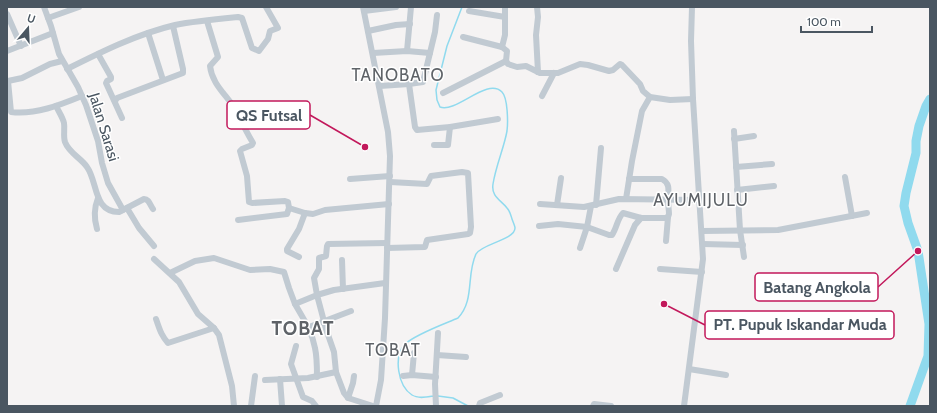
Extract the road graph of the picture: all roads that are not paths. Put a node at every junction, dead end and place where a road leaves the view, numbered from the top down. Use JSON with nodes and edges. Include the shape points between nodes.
{"nodes":[{"id":1,"x":44,"y":7,"type":"edge"},
{"id":2,"x":80,"y":7,"type":"edge"},
{"id":3,"x":266,"y":7,"type":"edge"},
{"id":4,"x":396,"y":7,"type":"edge"},
{"id":5,"x":411,"y":7,"type":"edge"},
{"id":6,"x":505,"y":7,"type":"edge"},
{"id":7,"x":537,"y":7,"type":"edge"},
{"id":8,"x":692,"y":7,"type":"edge"},
{"id":9,"x":364,"y":9,"type":"edge"},
{"id":10,"x":64,"y":10,"type":"edge"},
{"id":11,"x":469,"y":11,"type":"dead end"},
{"id":12,"x":7,"y":14,"type":"edge"},
{"id":13,"x":437,"y":15,"type":"dead end"},
{"id":14,"x":505,"y":17,"type":"junction"},
{"id":15,"x":48,"y":18,"type":"junction"},
{"id":16,"x":207,"y":21,"type":"junction"},
{"id":17,"x":410,"y":24,"type":"junction"},
{"id":18,"x":173,"y":26,"type":"junction"},
{"id":19,"x":368,"y":31,"type":"junction"},
{"id":20,"x":53,"y":33,"type":"junction"},
{"id":21,"x":148,"y":34,"type":"junction"},
{"id":22,"x":463,"y":37,"type":"dead end"},
{"id":23,"x":21,"y":46,"type":"junction"},
{"id":24,"x":502,"y":47,"type":"junction"},
{"id":25,"x":7,"y":51,"type":"edge"},
{"id":26,"x":407,"y":51,"type":"junction"},
{"id":27,"x":373,"y":53,"type":"junction"},
{"id":28,"x":430,"y":53,"type":"junction"},
{"id":29,"x":98,"y":54,"type":"junction"},
{"id":30,"x":62,"y":61,"type":"junction"},
{"id":31,"x":506,"y":62,"type":"junction"},
{"id":32,"x":67,"y":69,"type":"junction"},
{"id":33,"x":538,"y":72,"type":"junction"},
{"id":34,"x":554,"y":73,"type":"junction"},
{"id":35,"x":163,"y":80,"type":"junction"},
{"id":36,"x":409,"y":84,"type":"junction"},
{"id":37,"x":380,"y":86,"type":"junction"},
{"id":38,"x":443,"y":92,"type":"dead end"},
{"id":39,"x":82,"y":96,"type":"junction"},
{"id":40,"x":542,"y":96,"type":"dead end"},
{"id":41,"x":650,"y":97,"type":"junction"},
{"id":42,"x":693,"y":99,"type":"junction"},
{"id":43,"x":115,"y":101,"type":"junction"},
{"id":44,"x":56,"y":106,"type":"junction"},
{"id":45,"x":122,"y":118,"type":"dead end"},
{"id":46,"x":498,"y":120,"type":"dead end"},
{"id":47,"x":450,"y":127,"type":"junction"},
{"id":48,"x":734,"y":131,"type":"dead end"},
{"id":49,"x":754,"y":136,"type":"dead end"},
{"id":50,"x":734,"y":139,"type":"junction"},
{"id":51,"x":434,"y":145,"type":"dead end"},
{"id":52,"x":601,"y":148,"type":"dead end"},
{"id":53,"x":772,"y":164,"type":"dead end"},
{"id":54,"x":736,"y":167,"type":"junction"},
{"id":55,"x":845,"y":177,"type":"dead end"},
{"id":56,"x":561,"y":178,"type":"dead end"},
{"id":57,"x":350,"y":179,"type":"dead end"},
{"id":58,"x":390,"y":179,"type":"junction"},
{"id":59,"x":629,"y":179,"type":"junction"},
{"id":60,"x":774,"y":186,"type":"dead end"},
{"id":61,"x":737,"y":190,"type":"junction"},
{"id":62,"x":98,"y":198,"type":"junction"},
{"id":63,"x":626,"y":199,"type":"junction"},
{"id":64,"x":700,"y":200,"type":"junction"},
{"id":65,"x":668,"y":201,"type":"junction"},
{"id":66,"x":389,"y":204,"type":"junction"},
{"id":67,"x":540,"y":204,"type":"dead end"},
{"id":68,"x":557,"y":205,"type":"junction"},
{"id":69,"x":593,"y":205,"type":"junction"},
{"id":70,"x":289,"y":208,"type":"junction"},
{"id":71,"x":125,"y":209,"type":"junction"},
{"id":72,"x":153,"y":209,"type":"dead end"},
{"id":73,"x":305,"y":213,"type":"junction"},
{"id":74,"x":867,"y":213,"type":"dead end"},
{"id":75,"x":852,"y":216,"type":"junction"},
{"id":76,"x":668,"y":217,"type":"junction"},
{"id":77,"x":641,"y":218,"type":"junction"},
{"id":78,"x":238,"y":220,"type":"dead end"},
{"id":79,"x":539,"y":226,"type":"dead end"},
{"id":80,"x":587,"y":227,"type":"junction"},
{"id":81,"x":97,"y":229,"type":"dead end"},
{"id":82,"x":740,"y":230,"type":"junction"},
{"id":83,"x":702,"y":231,"type":"junction"},
{"id":84,"x":666,"y":241,"type":"dead end"},
{"id":85,"x":703,"y":244,"type":"junction"},
{"id":86,"x":387,"y":245,"type":"junction"},
{"id":87,"x":743,"y":245,"type":"junction"},
{"id":88,"x":154,"y":246,"type":"dead end"},
{"id":89,"x":580,"y":248,"type":"dead end"},
{"id":90,"x":299,"y":257,"type":"dead end"},
{"id":91,"x":744,"y":257,"type":"dead end"},
{"id":92,"x":154,"y":258,"type":"dead end"},
{"id":93,"x":342,"y":260,"type":"dead end"},
{"id":94,"x":616,"y":269,"type":"dead end"},
{"id":95,"x":660,"y":269,"type":"dead end"},
{"id":96,"x":702,"y":272,"type":"junction"},
{"id":97,"x":170,"y":273,"type":"junction"},
{"id":98,"x":386,"y":283,"type":"junction"},
{"id":99,"x":343,"y":289,"type":"junction"},
{"id":100,"x":317,"y":295,"type":"junction"},
{"id":101,"x":295,"y":304,"type":"junction"},
{"id":102,"x":351,"y":311,"type":"dead end"},
{"id":103,"x":156,"y":320,"type":"dead end"},
{"id":104,"x":324,"y":322,"type":"junction"},
{"id":105,"x":309,"y":327,"type":"junction"},
{"id":106,"x":214,"y":328,"type":"junction"},
{"id":107,"x":438,"y":333,"type":"dead end"},
{"id":108,"x":296,"y":346,"type":"dead end"},
{"id":109,"x":414,"y":354,"type":"dead end"},
{"id":110,"x":437,"y":355,"type":"junction"},
{"id":111,"x":466,"y":357,"type":"dead end"},
{"id":112,"x":690,"y":369,"type":"junction"},
{"id":113,"x":336,"y":372,"type":"junction"},
{"id":114,"x":412,"y":375,"type":"junction"},
{"id":115,"x":726,"y":375,"type":"dead end"},
{"id":116,"x":255,"y":376,"type":"dead end"},
{"id":117,"x":354,"y":376,"type":"dead end"},
{"id":118,"x":404,"y":376,"type":"dead end"},
{"id":119,"x":317,"y":377,"type":"junction"},
{"id":120,"x":436,"y":377,"type":"junction"},
{"id":121,"x":297,"y":378,"type":"junction"},
{"id":122,"x":280,"y":379,"type":"junction"},
{"id":123,"x":265,"y":380,"type":"dead end"},
{"id":124,"x":500,"y":395,"type":"dead end"},
{"id":125,"x":348,"y":398,"type":"junction"},
{"id":126,"x":306,"y":402,"type":"edge"},
{"id":127,"x":436,"y":403,"type":"edge"},
{"id":128,"x":234,"y":406,"type":"edge"},
{"id":129,"x":252,"y":406,"type":"edge"},
{"id":130,"x":282,"y":406,"type":"edge"},
{"id":131,"x":316,"y":406,"type":"edge"},
{"id":132,"x":374,"y":406,"type":"edge"},
{"id":133,"x":479,"y":406,"type":"edge"},
{"id":134,"x":593,"y":406,"type":"edge"},
{"id":135,"x":611,"y":406,"type":"edge"},
{"id":136,"x":684,"y":406,"type":"edge"}],
"edges":[{"from":1,"to":15,"type":"street","name":"Jalan Sarasi"},
{"from":2,"to":10,"type":"street"},
{"from":3,"to":16,"type":"street","via":[[278,28],[270,31],[268,39],[259,51],[252,48],[242,18]]},
{"from":4,"to":9,"type":"street"},
{"from":5,"to":17,"type":"street"},
{"from":6,"to":14,"type":"street"},
{"from":7,"to":33,"type":"street"},
{"from":8,"to":42,"type":"street"},
{"from":9,"to":19,"type":"street"},
{"from":10,"to":15,"type":"street"},
{"from":11,"to":14,"type":"street"},
{"from":12,"to":23,"type":"street"},
{"from":13,"to":28,"type":"street"},
{"from":14,"to":24,"type":"street"},
{"from":15,"to":20,"type":"street","name":"Jalan Sarasi"},
{"from":16,"to":18,"type":"street"},
{"from":16,"to":70,"type":"street","via":[[218,57],[210,66],[214,79],[254,143],[240,151],[247,176],[250,202],[285,200]]},
{"from":17,"to":19,"type":"street"},
{"from":17,"to":26,"type":"street"},
{"from":18,"to":21,"type":"street"},
{"from":18,"to":35,"type":"street","via":[[183,72]]},
{"from":19,"to":27,"type":"street"},
{"from":20,"to":23,"type":"street"},
{"from":20,"to":30,"type":"street","name":"Jalan Sarasi"},
{"from":21,"to":29,"type":"street"},
{"from":21,"to":35,"type":"street"},
{"from":22,"to":24,"type":"street"},
{"from":23,"to":25,"type":"street"},
{"from":24,"to":31,"type":"street","via":[[507,51]]},
{"from":26,"to":27,"type":"street"},
{"from":26,"to":28,"type":"street"},
{"from":27,"to":37,"type":"street"},
{"from":28,"to":36,"type":"street","via":[[424,81]]},
{"from":29,"to":32,"type":"street"},
{"from":29,"to":43,"type":"street","via":[[111,77],[106,82]]},
{"from":30,"to":32,"type":"street","name":"Jalan Sarasi"},
{"from":30,"to":44,"type":"street","via":[[22,78],[10,80],[8,83],[11,112],[38,111]]},
{"from":31,"to":33,"type":"street","via":[[517,67],[526,66]]},
{"from":31,"to":38,"type":"street"},
{"from":32,"to":39,"type":"street","name":"Jalan Sarasi"},
{"from":33,"to":34,"type":"street"},
{"from":34,"to":40,"type":"street"},
{"from":34,"to":41,"type":"street","via":[[580,64],[609,71],[622,64]]},
{"from":35,"to":43,"type":"street"},
{"from":36,"to":37,"type":"street"},
{"from":36,"to":47,"type":"street","via":[[417,130]]},
{"from":37,"to":58,"type":"street","via":[[388,132]]},
{"from":39,"to":44,"type":"street"},
{"from":39,"to":71,"type":"street","name":"Jalan Sarasi","via":[[98,141],[108,183]]},
{"from":41,"to":42,"type":"street","via":[[670,100]]},
{"from":41,"to":59,"type":"street","via":[[642,111]]},
{"from":42,"to":64,"type":"street"},
{"from":43,"to":45,"type":"street"},
{"from":44,"to":62,"type":"street","via":[[64,122],[66,143],[87,167]]},
{"from":46,"to":47,"type":"street"},
{"from":47,"to":51,"type":"street","via":[[448,145]]},
{"from":48,"to":50,"type":"street"},
{"from":49,"to":50,"type":"street"},
{"from":50,"to":54,"type":"street"},
{"from":52,"to":69,"type":"street"},
{"from":53,"to":54,"type":"street"},
{"from":54,"to":61,"type":"street"},
{"from":55,"to":75,"type":"street"},
{"from":56,"to":68,"type":"street"},
{"from":57,"to":58,"type":"street"},
{"from":58,"to":66,"type":"street"},
{"from":58,"to":86,"type":"street","via":[[427,184],[431,176],[468,173],[471,227],[468,234],[428,240],[423,248]]},
{"from":59,"to":63,"type":"street"},
{"from":59,"to":65,"type":"street","via":[[662,179],[668,184]]},
{"from":60,"to":61,"type":"street"},
{"from":61,"to":82,"type":"street"},
{"from":62,"to":71,"type":"street","via":[[107,209],[116,212]]},
{"from":62,"to":81,"type":"street","via":[[95,214]]},
{"from":63,"to":65,"type":"street"},
{"from":63,"to":69,"type":"street"},
{"from":64,"to":65,"type":"street"},
{"from":64,"to":83,"type":"street"},
{"from":65,"to":76,"type":"street"},
{"from":66,"to":73,"type":"street"},
{"from":66,"to":86,"type":"street"},
{"from":67,"to":68,"type":"street"},
{"from":68,"to":69,"type":"street"},
{"from":69,"to":80,"type":"street"},
{"from":70,"to":73,"type":"street"},
{"from":70,"to":78,"type":"street","via":[[287,214]]},
{"from":71,"to":72,"type":"street","via":[[144,199]]},
{"from":71,"to":88,"type":"street","name":"Jalan Sarasi"},
{"from":73,"to":90,"type":"street","via":[[300,229],[287,249]]},
{"from":74,"to":75,"type":"street"},
{"from":75,"to":82,"type":"street","via":[[778,230]]},
{"from":76,"to":77,"type":"street"},
{"from":76,"to":84,"type":"street"},
{"from":77,"to":80,"type":"street","via":[[623,214],[612,235]]},
{"from":77,"to":94,"type":"street","via":[[635,225]]},
{"from":79,"to":80,"type":"street","via":[[558,224]]},
{"from":80,"to":89,"type":"street"},
{"from":82,"to":83,"type":"street"},
{"from":82,"to":87,"type":"street"},
{"from":83,"to":85,"type":"street"},
{"from":85,"to":87,"type":"street"},
{"from":85,"to":96,"type":"street"},
{"from":86,"to":98,"type":"street"},
{"from":86,"to":100,"type":"street","via":[[327,245],[327,256],[319,258],[319,270],[314,276]]},
{"from":87,"to":91,"type":"street"},
{"from":92,"to":97,"type":"street"},
{"from":93,"to":99,"type":"street"},
{"from":95,"to":96,"type":"street"},
{"from":96,"to":112,"type":"street"},
{"from":97,"to":101,"type":"street","via":[[191,262],[213,258],[250,270],[284,272]]},
{"from":97,"to":106,"type":"street","via":[[179,282],[198,314]]},
{"from":98,"to":99,"type":"street"},
{"from":98,"to":132,"type":"street","via":[[381,374]]},
{"from":99,"to":100,"type":"street"},
{"from":100,"to":101,"type":"street"},
{"from":100,"to":104,"type":"street"},
{"from":101,"to":105,"type":"street"},
{"from":102,"to":104,"type":"street"},
{"from":103,"to":106,"type":"street","via":[[161,336],[168,343]]},
{"from":104,"to":105,"type":"street"},
{"from":104,"to":113,"type":"street","via":[[334,352]]},
{"from":105,"to":119,"type":"street","via":[[315,348]]},
{"from":106,"to":128,"type":"street","via":[[222,344]]},
{"from":107,"to":110,"type":"street"},
{"from":108,"to":121,"type":"street","via":[[291,364]]},
{"from":109,"to":114,"type":"street"},
{"from":110,"to":111,"type":"street"},
{"from":110,"to":120,"type":"street"},
{"from":112,"to":115,"type":"street"},
{"from":112,"to":136,"type":"street"},
{"from":113,"to":119,"type":"street"},
{"from":113,"to":125,"type":"street"},
{"from":114,"to":118,"type":"street"},
{"from":114,"to":120,"type":"street"},
{"from":116,"to":129,"type":"street"},
{"from":117,"to":125,"type":"street"},
{"from":119,"to":121,"type":"street"},
{"from":120,"to":127,"type":"street"},
{"from":121,"to":122,"type":"street"},
{"from":121,"to":126,"type":"street"},
{"from":122,"to":123,"type":"street"},
{"from":122,"to":130,"type":"street"},
{"from":124,"to":133,"type":"street","via":[[480,403]]},
{"from":125,"to":132,"type":"street"},
{"from":126,"to":131,"type":"street","via":[[312,401]]},
{"from":134,"to":135,"type":"street"}]}
